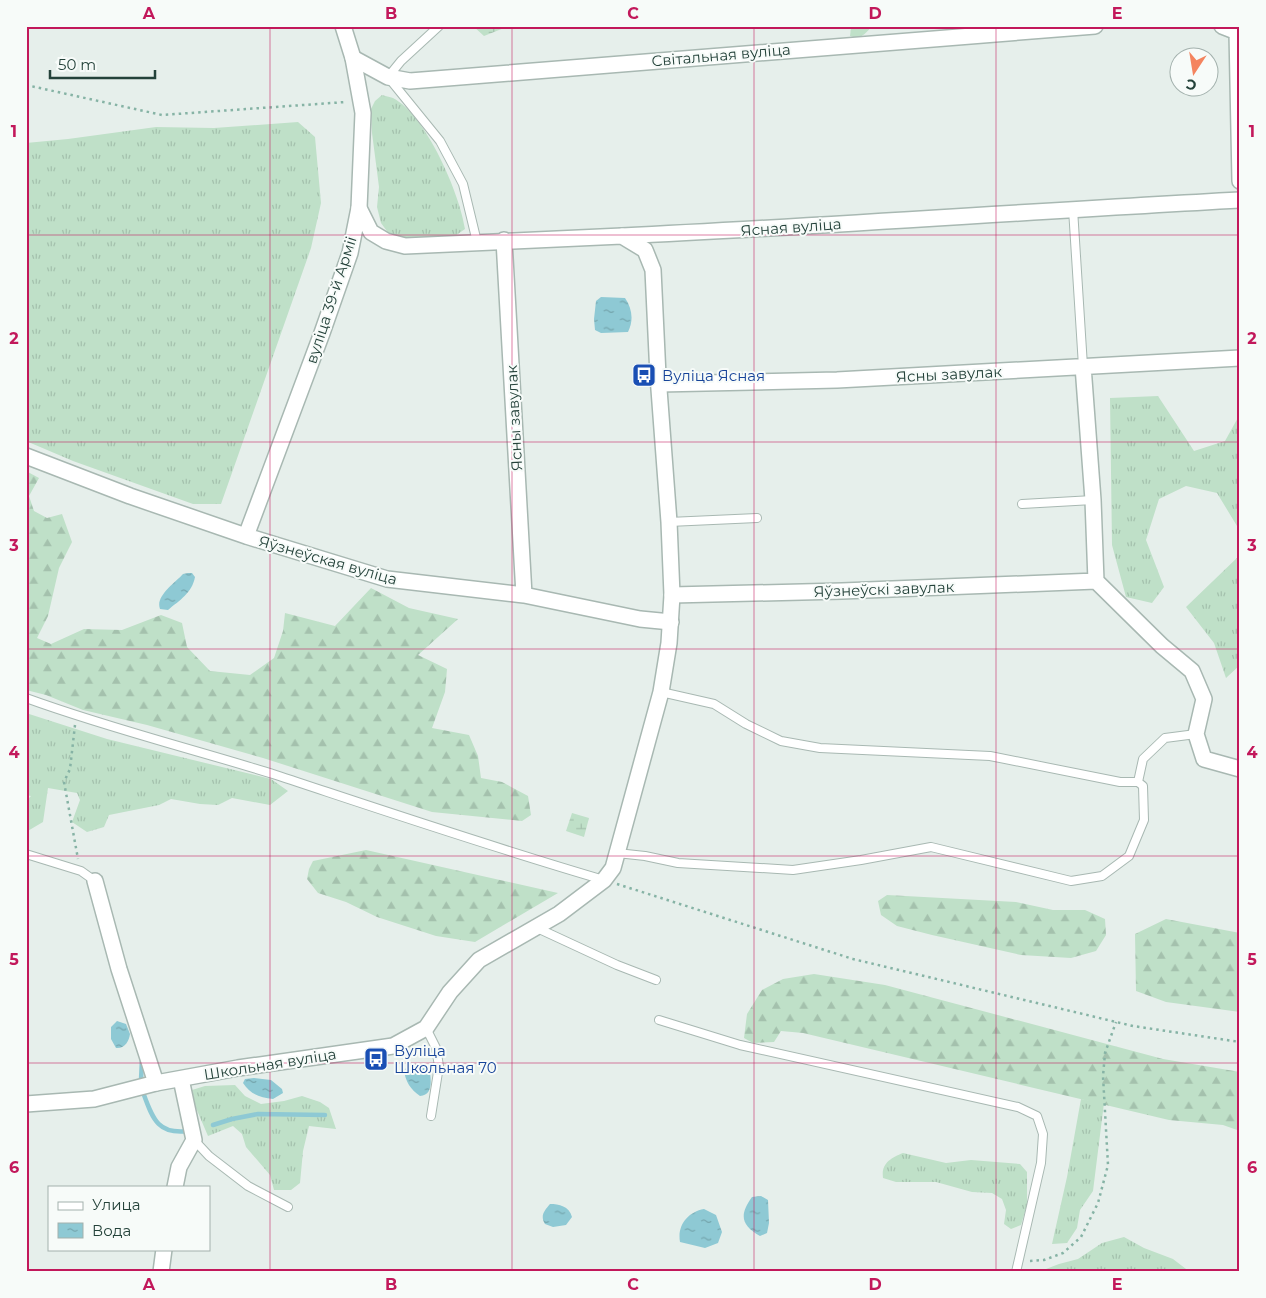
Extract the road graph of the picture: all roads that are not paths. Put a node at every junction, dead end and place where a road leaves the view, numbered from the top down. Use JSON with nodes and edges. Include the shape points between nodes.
{"nodes":[{"id":1,"x":343,"y":26,"type":"edge"},
{"id":2,"x":439,"y":26,"type":"edge"},
{"id":3,"x":1222,"y":26,"type":"edge"},
{"id":4,"x":1088,"y":27,"type":"edge"},
{"id":5,"x":1238,"y":30,"type":"edge"},
{"id":6,"x":353,"y":58,"type":"junction"},
{"id":7,"x":388,"y":77,"type":"junction"},
{"id":8,"x":1240,"y":181,"type":"edge"},
{"id":9,"x":1240,"y":200,"type":"edge"},
{"id":10,"x":359,"y":208,"type":"junction"},
{"id":11,"x":1073,"y":209,"type":"junction"},
{"id":12,"x":622,"y":236,"type":"junction"},
{"id":13,"x":504,"y":240,"type":"junction"},
{"id":14,"x":477,"y":242,"type":"junction"},
{"id":15,"x":1240,"y":358,"type":"edge"},
{"id":16,"x":1084,"y":366,"type":"junction"},
{"id":17,"x":659,"y":384,"type":"junction"},
{"id":18,"x":26,"y":456,"type":"edge"},
{"id":19,"x":1093,"y":500,"type":"junction"},
{"id":20,"x":1022,"y":504,"type":"dead end"},
{"id":21,"x":757,"y":518,"type":"dead end"},
{"id":22,"x":669,"y":522,"type":"junction"},
{"id":23,"x":246,"y":536,"type":"junction"},
{"id":24,"x":1096,"y":581,"type":"junction"},
{"id":25,"x":524,"y":595,"type":"junction"},
{"id":26,"x":672,"y":595,"type":"junction"},
{"id":27,"x":671,"y":622,"type":"junction"},
{"id":28,"x":661,"y":692,"type":"junction"},
{"id":29,"x":26,"y":698,"type":"edge"},
{"id":30,"x":1196,"y":734,"type":"junction"},
{"id":31,"x":1240,"y":768,"type":"edge"},
{"id":32,"x":1138,"y":782,"type":"junction"},
{"id":33,"x":617,"y":853,"type":"junction"},
{"id":34,"x":26,"y":854,"type":"edge"},
{"id":35,"x":604,"y":880,"type":"junction"},
{"id":36,"x":95,"y":881,"type":"joint"},
{"id":37,"x":535,"y":927,"type":"junction"},
{"id":38,"x":656,"y":980,"type":"dead end"},
{"id":39,"x":660,"y":1020,"type":"dead end"},
{"id":40,"x":426,"y":1028,"type":"junction"},
{"id":41,"x":181,"y":1079,"type":"junction"},
{"id":42,"x":156,"y":1083,"type":"junction"},
{"id":43,"x":26,"y":1104,"type":"edge"},
{"id":44,"x":431,"y":1116,"type":"dead end"},
{"id":45,"x":194,"y":1140,"type":"junction"},
{"id":46,"x":175,"y":1186,"type":"edge"},
{"id":47,"x":288,"y":1207,"type":"dead end"},
{"id":48,"x":164,"y":1250,"type":"edge"},
{"id":49,"x":161,"y":1272,"type":"edge"},
{"id":50,"x":1016,"y":1272,"type":"edge"}],
"edges":[{"from":1,"to":6,"type":"street","name":"вуліца 39-й Арміі"},
{"from":2,"to":7,"type":"lane"},
{"from":3,"to":5,"type":"street"},
{"from":4,"to":7,"type":"street","name":"Світальная вуліца","via":[[449,79],[410,81]]},
{"from":5,"to":8,"type":"street"},
{"from":6,"to":7,"type":"street","name":"Світальная вуліца"},
{"from":6,"to":10,"type":"street","name":"вуліца 39-й Арміі","via":[[363,113]]},
{"from":7,"to":14,"type":"lane","via":[[440,141],[464,184]]},
{"from":9,"to":11,"type":"street","name":"Ясная вуліца"},
{"from":10,"to":14,"type":"street","name":"Ясная вуліца","via":[[371,232],[386,241],[405,246]]},
{"from":10,"to":23,"type":"street","name":"вуліца 39-й Арміі","via":[[350,253]]},
{"from":11,"to":12,"type":"street","name":"Ясная вуліца"},
{"from":11,"to":16,"type":"lane"},
{"from":12,"to":13,"type":"street","name":"Ясная вуліца"},
{"from":12,"to":17,"type":"street","via":[[645,250],[654,270]]},
{"from":13,"to":14,"type":"street","name":"Ясная вуліца"},
{"from":13,"to":25,"type":"street","name":"Ясны завулак"},
{"from":15,"to":16,"type":"street","name":"Ясны завулак"},
{"from":16,"to":17,"type":"street","name":"Ясны завулак","via":[[837,380]]},
{"from":16,"to":19,"type":"street"},
{"from":17,"to":22,"type":"street"},
{"from":18,"to":23,"type":"street","name":"Яўзнеўская вуліца"},
{"from":19,"to":20,"type":"lane"},
{"from":19,"to":24,"type":"street"},
{"from":21,"to":22,"type":"lane"},
{"from":22,"to":26,"type":"street"},
{"from":23,"to":25,"type":"street","name":"Яўзнеўская вуліца","via":[[387,579]]},
{"from":24,"to":26,"type":"street","name":"Яўзнеўскі завулак"},
{"from":24,"to":30,"type":"street","via":[[1162,646],[1192,670],[1204,699]]},
{"from":25,"to":27,"type":"street","name":"Яўзнеўская вуліца","via":[[640,619]]},
{"from":26,"to":27,"type":"street"},
{"from":27,"to":28,"type":"street"},
{"from":28,"to":32,"type":"lane","via":[[714,704],[781,741],[820,748],[990,756],[1120,782]]},
{"from":28,"to":33,"type":"street"},
{"from":29,"to":35,"type":"lane"},
{"from":30,"to":31,"type":"street","via":[[1204,759]]},
{"from":30,"to":32,"type":"lane","via":[[1165,738],[1143,759]]},
{"from":32,"to":33,"type":"lane","via":[[1143,786],[1144,820],[1129,856],[1102,876],[1071,881],[931,847],[793,870],[678,863]]},
{"from":33,"to":35,"type":"street","via":[[613,868]]},
{"from":34,"to":36,"type":"lane","via":[[81,871]]},
{"from":35,"to":37,"type":"street","name":"Школьная вуліца","via":[[559,914]]},
{"from":36,"to":42,"type":"street"},
{"from":37,"to":38,"type":"lane"},
{"from":37,"to":40,"type":"street","name":"Школьная вуліца","via":[[479,960],[450,992]]},
{"from":39,"to":50,"type":"lane","via":[[740,1045],[1018,1107],[1037,1116],[1043,1134],[1041,1163]]},
{"from":40,"to":41,"type":"street","name":"Школьная вуліца","via":[[393,1046]]},
{"from":40,"to":44,"type":"lane","via":[[436,1048],[439,1066]]},
{"from":41,"to":42,"type":"street","name":"Школьная вуліца"},
{"from":41,"to":45,"type":"street"},
{"from":42,"to":43,"type":"street","name":"Школьная вуліца","via":[[94,1099]]},
{"from":45,"to":46,"type":"street","via":[[179,1166]]},
{"from":45,"to":47,"type":"lane","via":[[248,1186]]},
{"from":48,"to":49,"type":"street"}]}
